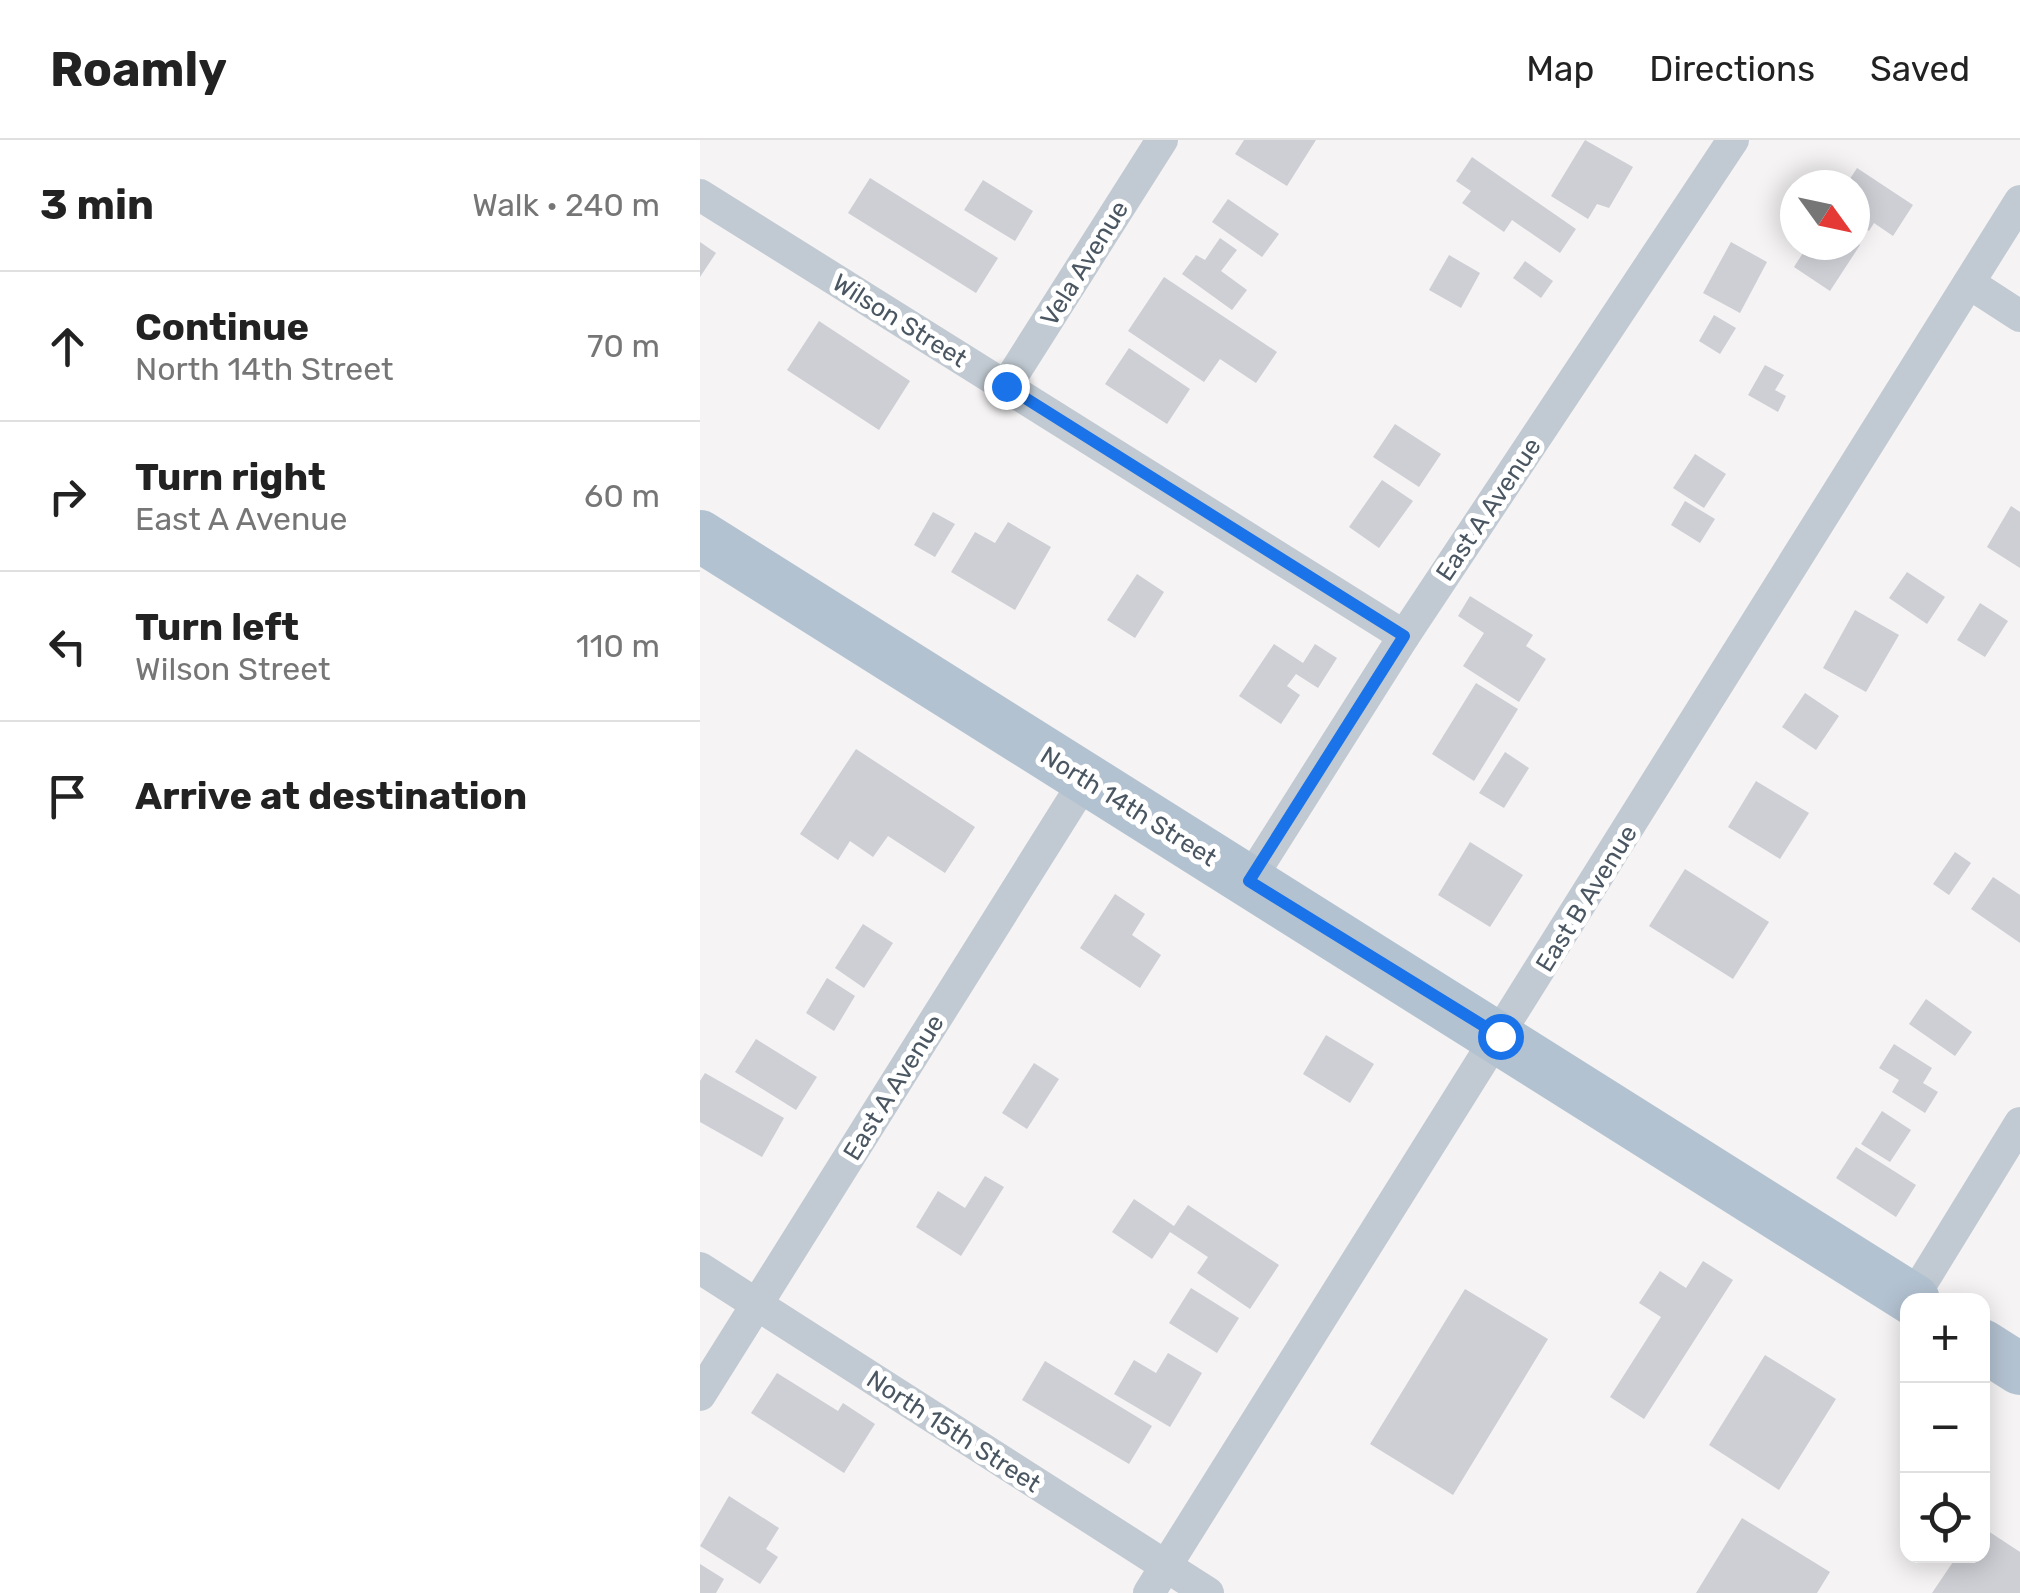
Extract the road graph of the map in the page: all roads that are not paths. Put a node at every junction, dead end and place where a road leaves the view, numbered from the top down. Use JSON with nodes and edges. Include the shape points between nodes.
{"nodes":[{"id":1,"x":1162,"y":140,"type":"edge"},
{"id":2,"x":1733,"y":140,"type":"edge"},
{"id":3,"x":700,"y":195,"type":"edge"},
{"id":4,"x":2020,"y":201,"type":"edge"},
{"id":5,"x":1969,"y":283,"type":"junction"},
{"id":6,"x":2020,"y":316,"type":"edge"},
{"id":7,"x":1006,"y":386,"type":"junction"},
{"id":8,"x":700,"y":536,"type":"edge"},
{"id":9,"x":1404,"y":636,"type":"junction"},
{"id":10,"x":1086,"y":779,"type":"junction"},
{"id":11,"x":1249,"y":881,"type":"junction"},
{"id":12,"x":1500,"y":1036,"type":"junction"},
{"id":13,"x":2020,"y":1123,"type":"edge"},
{"id":14,"x":700,"y":1268,"type":"edge"},
{"id":15,"x":1902,"y":1293,"type":"edge"},
{"id":16,"x":1917,"y":1293,"type":"edge"},
{"id":17,"x":757,"y":1305,"type":"junction"},
{"id":18,"x":1990,"y":1350,"type":"edge"},
{"id":19,"x":2020,"y":1369,"type":"edge"},
{"id":20,"x":700,"y":1395,"type":"edge"},
{"id":21,"x":1158,"y":1580,"type":"edge"},
{"id":22,"x":1208,"y":1593,"type":"edge"}],
"edges":[{"from":1,"to":7,"type":"street","name":"Vela Avenue"},
{"from":2,"to":9,"type":"street","name":"East A Avenue"},
{"from":3,"to":7,"type":"street","name":"Wilson Street"},
{"from":4,"to":5,"type":"street","name":"East B Avenue"},
{"from":5,"to":6,"type":"street"},
{"from":5,"to":12,"type":"street","name":"East B Avenue"},
{"from":7,"to":9,"type":"street","name":"Wilson Street"},
{"from":8,"to":10,"type":"main road","name":"North 14th Street"},
{"from":9,"to":11,"type":"street","name":"East A Avenue"},
{"from":10,"to":11,"type":"main road","name":"North 14th Street"},
{"from":10,"to":17,"type":"street","name":"East A Avenue"},
{"from":11,"to":12,"type":"main road","name":"North 14th Street"},
{"from":12,"to":15,"type":"main road","name":"North 14th Street"},
{"from":12,"to":21,"type":"street","name":"East B Avenue"},
{"from":13,"to":16,"type":"street"},
{"from":14,"to":17,"type":"street","name":"North 15th Street"},
{"from":17,"to":20,"type":"street","name":"East A Avenue"},
{"from":17,"to":21,"type":"street","name":"North 15th Street"},
{"from":18,"to":19,"type":"main road"},
{"from":21,"to":22,"type":"street","name":"North 15th Street"}]}
